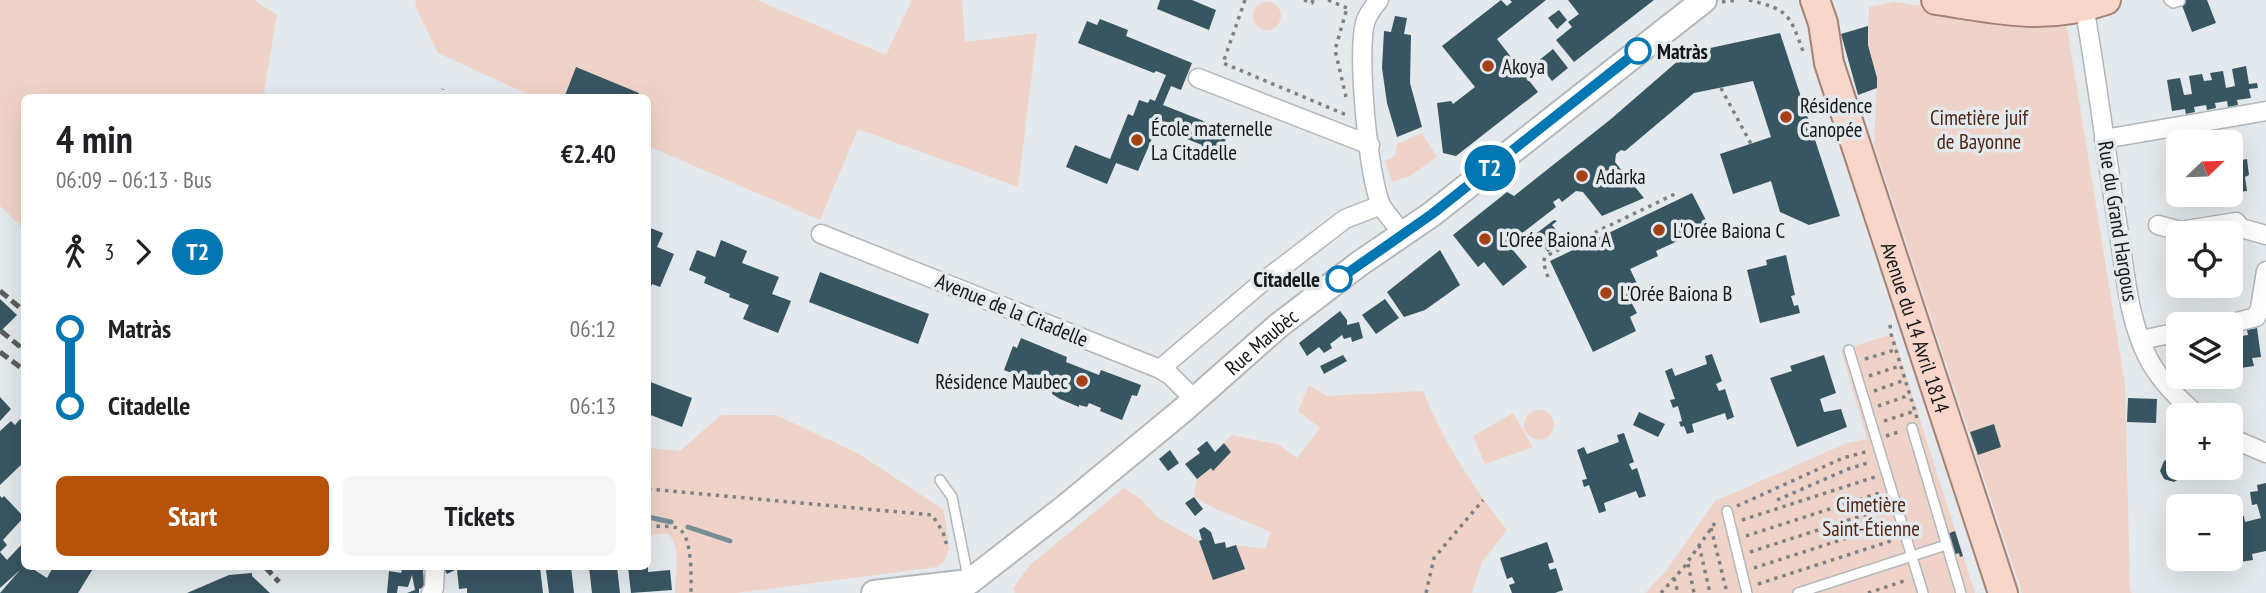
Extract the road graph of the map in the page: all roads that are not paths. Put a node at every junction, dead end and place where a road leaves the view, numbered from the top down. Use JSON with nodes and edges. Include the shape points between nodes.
{"nodes":[{"id":1,"x":1379,"y":0,"type":"edge"},
{"id":2,"x":1707,"y":0,"type":"edge"},
{"id":3,"x":1795,"y":0,"type":"edge"},
{"id":4,"x":1815,"y":0,"type":"edge"},
{"id":5,"x":1936,"y":0,"type":"edge"},
{"id":6,"x":2169,"y":0,"type":"edge"},
{"id":7,"x":2180,"y":1,"type":"edge"},
{"id":8,"x":2091,"y":3,"type":"edge"},
{"id":9,"x":1829,"y":63,"type":"junction"},
{"id":10,"x":1198,"y":78,"type":"dead end"},
{"id":11,"x":2266,"y":111,"type":"edge"},
{"id":12,"x":2104,"y":139,"type":"junction"},
{"id":13,"x":1370,"y":145,"type":"junction"},
{"id":14,"x":1381,"y":205,"type":"junction"},
{"id":15,"x":2158,"y":225,"type":"dead end"},
{"id":16,"x":821,"y":234,"type":"dead end"},
{"id":17,"x":1404,"y":235,"type":"junction"},
{"id":18,"x":2266,"y":235,"type":"edge"},
{"id":19,"x":2266,"y":271,"type":"edge"},
{"id":20,"x":2243,"y":320,"type":"edge"},
{"id":21,"x":2166,"y":335,"type":"edge"},
{"id":22,"x":2141,"y":340,"type":"junction"},
{"id":23,"x":1849,"y":350,"type":"dead end"},
{"id":24,"x":1160,"y":369,"type":"junction"},
{"id":25,"x":1194,"y":399,"type":"junction"},
{"id":26,"x":2184,"y":403,"type":"edge"},
{"id":27,"x":1912,"y":428,"type":"road end"},
{"id":28,"x":2243,"y":443,"type":"edge"},
{"id":29,"x":2266,"y":453,"type":"edge"},
{"id":30,"x":940,"y":480,"type":"dead end"},
{"id":31,"x":1727,"y":510,"type":"road end"},
{"id":32,"x":1946,"y":545,"type":"junction"},
{"id":33,"x":1912,"y":555,"type":"junction"},
{"id":34,"x":435,"y":570,"type":"edge"},
{"id":35,"x":970,"y":587,"type":"edge"},
{"id":36,"x":1746,"y":591,"type":"edge"},
{"id":37,"x":430,"y":593,"type":"edge"},
{"id":38,"x":874,"y":593,"type":"edge"},
{"id":39,"x":1798,"y":593,"type":"edge"},
{"id":40,"x":1923,"y":593,"type":"edge"},
{"id":41,"x":1961,"y":593,"type":"edge"},
{"id":42,"x":2003,"y":593,"type":"edge"}],
"edges":[{"from":1,"to":13,"type":"street","via":[[1365,23],[1363,74]]},
{"from":2,"to":17,"type":"main road","name":"Rue Maubèc"},
{"from":3,"to":9,"type":"main road","name":"Avenue du 14 Avril 1814","via":[[1805,28]]},
{"from":4,"to":9,"type":"main road","name":"Avenue du 14 Avril 1814"},
{"from":5,"to":8,"type":"main road","via":[[2036,14]]},
{"from":6,"to":7,"type":"lane"},
{"from":8,"to":12,"type":"street","name":"Rue du Grand Hargous"},
{"from":9,"to":42,"type":"main road","name":"Avenue du 14 Avril 1814"},
{"from":10,"to":13,"type":"street"},
{"from":11,"to":12,"type":"street"},
{"from":12,"to":22,"type":"street","name":"Rue du Grand Hargous"},
{"from":13,"to":14,"type":"street"},
{"from":14,"to":17,"type":"street"},
{"from":14,"to":24,"type":"street","via":[[1345,219]]},
{"from":15,"to":18,"type":"street","via":[[2180,231],[2236,222],[2241,228]]},
{"from":16,"to":24,"type":"street","name":"Avenue de la Citadelle"},
{"from":17,"to":25,"type":"main road","name":"Rue Maubèc","via":[[1288,318]]},
{"from":19,"to":20,"type":"street","via":[[2256,317]]},
{"from":21,"to":22,"type":"street"},
{"from":22,"to":26,"type":"street","name":"Rue du Grand Hargous","via":[[2155,370]]},
{"from":23,"to":33,"type":"lane"},
{"from":24,"to":25,"type":"street","name":"Avenue de la Citadelle"},
{"from":25,"to":35,"type":"main road","name":"Rue Maubèc"},
{"from":27,"to":32,"type":"lane"},
{"from":28,"to":29,"type":"street"},
{"from":30,"to":35,"type":"lane","via":[[952,497]]},
{"from":31,"to":36,"type":"lane"},
{"from":32,"to":33,"type":"lane"},
{"from":32,"to":41,"type":"lane"},
{"from":33,"to":39,"type":"lane"},
{"from":33,"to":40,"type":"lane"},
{"from":34,"to":37,"type":"street"},
{"from":35,"to":38,"type":"main road"}]}
